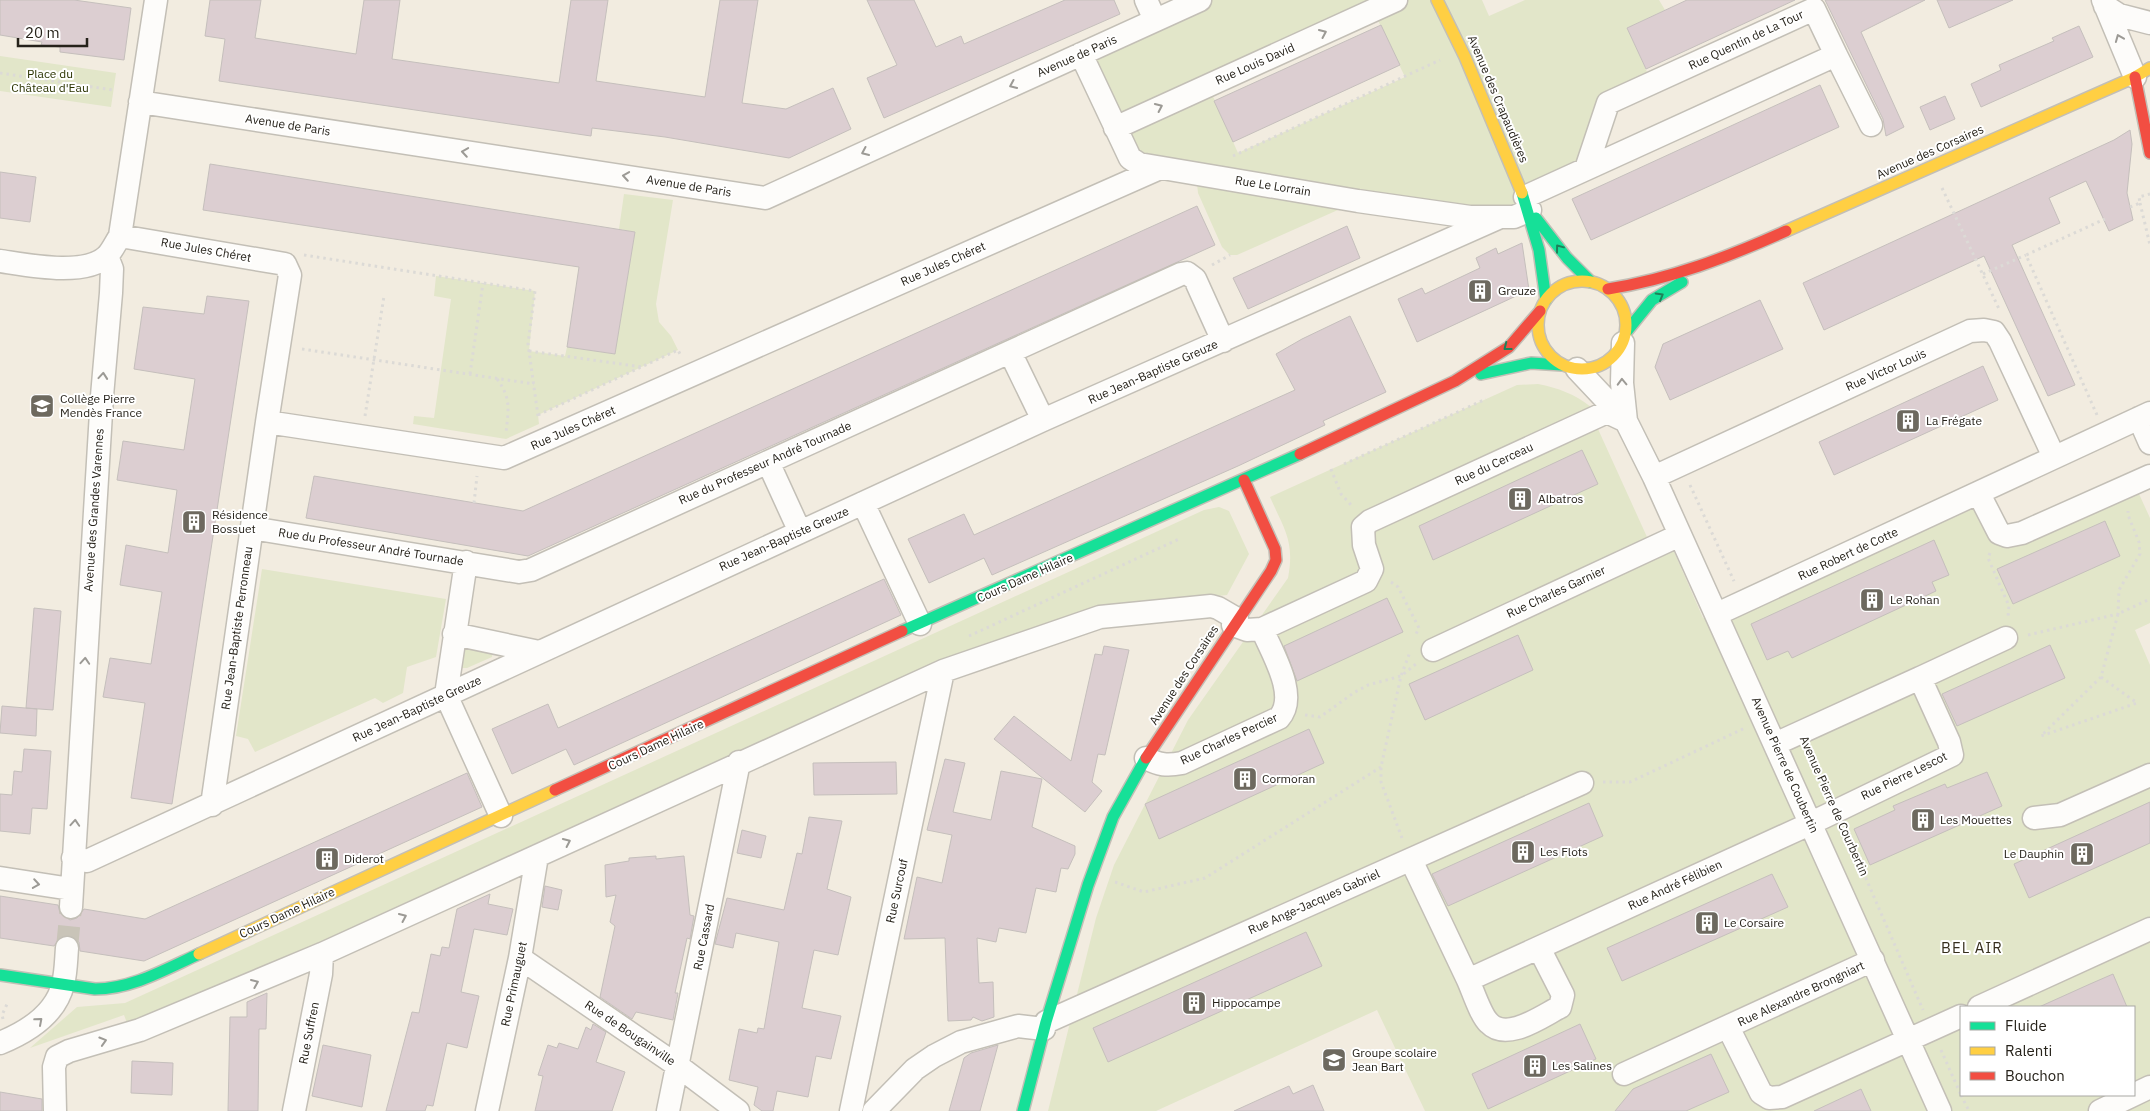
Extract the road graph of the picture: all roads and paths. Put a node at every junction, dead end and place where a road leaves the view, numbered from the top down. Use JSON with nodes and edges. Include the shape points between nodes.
{"nodes":[{"id":1,"x":156,"y":0,"type":"edge"},
{"id":2,"x":1146,"y":0,"type":"edge"},
{"id":3,"x":1200,"y":0,"type":"edge"},
{"id":4,"x":1396,"y":0,"type":"edge"},
{"id":5,"x":1437,"y":0,"type":"edge"},
{"id":6,"x":2104,"y":3,"type":"edge"},
{"id":7,"x":1155,"y":20,"type":"junction"},
{"id":8,"x":2150,"y":23,"type":"edge"},
{"id":9,"x":1463,"y":50,"type":"junction"},
{"id":10,"x":1081,"y":54,"type":"junction"},
{"id":11,"x":1836,"y":55,"type":"junction"},
{"id":12,"x":2143,"y":72,"type":"edge"},
{"id":13,"x":0,"y":74,"type":"edge"},
{"id":14,"x":114,"y":90,"type":"dead end"},
{"id":15,"x":140,"y":102,"type":"junction"},
{"id":16,"x":1871,"y":125,"type":"dead end"},
{"id":17,"x":1115,"y":128,"type":"junction"},
{"id":18,"x":2150,"y":153,"type":"edge"},
{"id":19,"x":1230,"y":158,"type":"dead end"},
{"id":20,"x":1932,"y":166,"type":"junction"},
{"id":21,"x":1160,"y":168,"type":"junction"},
{"id":22,"x":1586,"y":169,"type":"junction"},
{"id":23,"x":2150,"y":194,"type":"edge"},
{"id":24,"x":2140,"y":203,"type":"junction"},
{"id":25,"x":1528,"y":204,"type":"junction"},
{"id":26,"x":2130,"y":207,"type":"dead end"},
{"id":27,"x":1498,"y":218,"type":"junction"},
{"id":28,"x":2105,"y":219,"type":"dead end"},
{"id":29,"x":120,"y":236,"type":"junction"},
{"id":30,"x":2150,"y":245,"type":"edge"},
{"id":31,"x":298,"y":254,"type":"dead end"},
{"id":32,"x":2026,"y":255,"type":"junction"},
{"id":33,"x":107,"y":256,"type":"junction"},
{"id":34,"x":1720,"y":260,"type":"junction"},
{"id":35,"x":0,"y":261,"type":"edge"},
{"id":36,"x":1983,"y":274,"type":"junction"},
{"id":37,"x":1591,"y":282,"type":"junction"},
{"id":38,"x":483,"y":283,"type":"junction"},
{"id":39,"x":1608,"y":289,"type":"junction"},
{"id":40,"x":384,"y":296,"type":"dead end"},
{"id":41,"x":1546,"y":300,"type":"junction"},
{"id":42,"x":1540,"y":311,"type":"junction"},
{"id":43,"x":1995,"y":333,"type":"junction"},
{"id":44,"x":1625,"y":337,"type":"junction"},
{"id":45,"x":1223,"y":341,"type":"junction"},
{"id":46,"x":279,"y":346,"type":"junction"},
{"id":47,"x":529,"y":351,"type":"junction"},
{"id":48,"x":1010,"y":352,"type":"junction"},
{"id":49,"x":375,"y":360,"type":"junction"},
{"id":50,"x":643,"y":367,"type":"dead end"},
{"id":51,"x":1569,"y":367,"type":"junction"},
{"id":52,"x":470,"y":374,"type":"junction"},
{"id":53,"x":496,"y":378,"type":"junction"},
{"id":54,"x":1456,"y":381,"type":"junction"},
{"id":55,"x":534,"y":384,"type":"junction"},
{"id":56,"x":2144,"y":416,"type":"edge"},
{"id":57,"x":1043,"y":420,"type":"junction"},
{"id":58,"x":364,"y":421,"type":"dead end"},
{"id":59,"x":1626,"y":421,"type":"junction"},
{"id":60,"x":267,"y":422,"type":"junction"},
{"id":61,"x":2105,"y":434,"type":"junction"},
{"id":62,"x":542,"y":442,"type":"junction"},
{"id":63,"x":2150,"y":443,"type":"edge"},
{"id":64,"x":2054,"y":457,"type":"junction"},
{"id":65,"x":504,"y":458,"type":"junction"},
{"id":66,"x":768,"y":462,"type":"junction"},
{"id":67,"x":1681,"y":465,"type":"junction"},
{"id":68,"x":1331,"y":469,"type":"dead end"},
{"id":69,"x":1654,"y":477,"type":"junction"},
{"id":70,"x":2142,"y":479,"type":"edge"},
{"id":71,"x":1244,"y":480,"type":"junction"},
{"id":72,"x":1979,"y":494,"type":"junction"},
{"id":73,"x":863,"y":504,"type":"junction"},
{"id":74,"x":1367,"y":524,"type":"junction"},
{"id":75,"x":252,"y":528,"type":"junction"},
{"id":76,"x":800,"y":532,"type":"junction"},
{"id":77,"x":1999,"y":533,"type":"junction"},
{"id":78,"x":1680,"y":535,"type":"junction"},
{"id":79,"x":466,"y":562,"type":"junction"},
{"id":80,"x":1372,"y":569,"type":"junction"},
{"id":81,"x":2150,"y":599,"type":"edge"},
{"id":82,"x":1738,"y":604,"type":"junction"},
{"id":83,"x":1717,"y":614,"type":"junction"},
{"id":84,"x":2118,"y":614,"type":"junction"},
{"id":85,"x":1235,"y":622,"type":"junction"},
{"id":86,"x":920,"y":624,"type":"junction"},
{"id":87,"x":1262,"y":629,"type":"junction"},
{"id":88,"x":454,"y":634,"type":"junction"},
{"id":89,"x":2006,"y":638,"type":"junction"},
{"id":90,"x":1420,"y":643,"type":"junction"},
{"id":91,"x":539,"y":652,"type":"junction"},
{"id":92,"x":943,"y":671,"type":"junction"},
{"id":93,"x":1401,"y":676,"type":"junction"},
{"id":94,"x":2101,"y":677,"type":"junction"},
{"id":95,"x":1920,"y":678,"type":"junction"},
{"id":96,"x":446,"y":695,"type":"junction"},
{"id":97,"x":1285,"y":712,"type":"junction"},
{"id":98,"x":1764,"y":719,"type":"junction"},
{"id":99,"x":1802,"y":732,"type":"junction"},
{"id":100,"x":1775,"y":744,"type":"junction"},
{"id":101,"x":1146,"y":758,"type":"junction"},
{"id":102,"x":739,"y":762,"type":"junction"},
{"id":103,"x":1381,"y":767,"type":"junction"},
{"id":104,"x":2150,"y":775,"type":"edge"},
{"id":105,"x":1582,"y":783,"type":"joint"},
{"id":106,"x":212,"y":805,"type":"junction"},
{"id":107,"x":1836,"y":809,"type":"junction"},
{"id":108,"x":501,"y":816,"type":"junction"},
{"id":109,"x":2034,"y":818,"type":"dead end"},
{"id":110,"x":1810,"y":822,"type":"junction"},
{"id":111,"x":537,"y":856,"type":"junction"},
{"id":112,"x":73,"y":858,"type":"junction"},
{"id":113,"x":1411,"y":860,"type":"junction"},
{"id":114,"x":1092,"y":874,"type":"junction"},
{"id":115,"x":0,"y":878,"type":"edge"},
{"id":116,"x":2150,"y":929,"type":"edge"},
{"id":117,"x":67,"y":948,"type":"tunnel mouth"},
{"id":118,"x":1540,"y":948,"type":"junction"},
{"id":119,"x":322,"y":954,"type":"junction"},
{"id":120,"x":520,"y":958,"type":"junction"},
{"id":121,"x":1873,"y":960,"type":"junction"},
{"id":122,"x":0,"y":975,"type":"edge"},
{"id":123,"x":20,"y":978,"type":"junction"},
{"id":124,"x":1468,"y":980,"type":"junction"},
{"id":125,"x":63,"y":984,"type":"junction"},
{"id":126,"x":1982,"y":1006,"type":"edge"},
{"id":127,"x":1,"y":1015,"type":"edge"},
{"id":128,"x":1960,"y":1016,"type":"edge"},
{"id":129,"x":1045,"y":1025,"type":"junction"},
{"id":130,"x":1728,"y":1027,"type":"junction"},
{"id":131,"x":1931,"y":1029,"type":"junction"},
{"id":132,"x":1908,"y":1040,"type":"junction"},
{"id":133,"x":6,"y":1041,"type":"edge"},
{"id":134,"x":678,"y":1066,"type":"junction"},
{"id":135,"x":1624,"y":1074,"type":"dead end"},
{"id":136,"x":858,"y":1078,"type":"junction"},
{"id":137,"x":2150,"y":1087,"type":"edge"},
{"id":138,"x":892,"y":1091,"type":"junction"},
{"id":139,"x":1960,"y":1093,"type":"edge"},
{"id":140,"x":2135,"y":1094,"type":"edge"},
{"id":141,"x":1962,"y":1096,"type":"edge"},
{"id":142,"x":2131,"y":1096,"type":"edge"},
{"id":143,"x":55,"y":1111,"type":"edge"},
{"id":144,"x":294,"y":1111,"type":"edge"},
{"id":145,"x":487,"y":1111,"type":"edge"},
{"id":146,"x":668,"y":1111,"type":"edge"},
{"id":147,"x":738,"y":1111,"type":"edge"},
{"id":148,"x":851,"y":1111,"type":"edge"},
{"id":149,"x":874,"y":1111,"type":"edge"},
{"id":150,"x":1023,"y":1111,"type":"edge"},
{"id":151,"x":1940,"y":1111,"type":"edge"},
{"id":152,"x":1969,"y":1111,"type":"edge"},
{"id":153,"x":2100,"y":1111,"type":"edge"}],
"edges":[{"from":1,"to":15,"type":"street"},
{"from":2,"to":7,"type":"street"},
{"from":3,"to":7,"type":"street","name":"Avenue de Paris"},
{"from":17,"to":4,"type":"street","name":"Rue Louis David","one_way":true},
{"from":5,"to":9,"type":"street","name":"Avenue des Crapaudières"},
{"from":6,"to":8,"type":"street","via":[[2119,15]]},
{"from":12,"to":6,"type":"street","one_way":true},
{"from":7,"to":10,"type":"street","name":"Avenue de Paris"},
{"from":9,"to":19,"type":"path"},
{"from":9,"to":25,"type":"street","name":"Avenue des Crapaudières"},
{"from":10,"to":15,"type":"street","name":"Avenue de Paris","one_way":true,"via":[[765,198]]},
{"from":10,"to":17,"type":"street","name":"Rue Le Lorrain"},
{"from":11,"to":16,"type":"street"},
{"from":11,"to":22,"type":"street"},
{"from":11,"to":22,"type":"street","name":"Rue Quentin de La Tour","via":[[1814,9],[1608,103]]},
{"from":12,"to":18,"type":"street"},
{"from":12,"to":20,"type":"street","name":"Avenue des Corsaires"},
{"from":13,"to":14,"type":"path"},
{"from":15,"to":29,"type":"street"},
{"from":17,"to":21,"type":"street","name":"Rue Le Lorrain","via":[[1130,158],[1140,164]]},
{"from":20,"to":34,"type":"street","name":"Avenue des Corsaires"},
{"from":20,"to":36,"type":"path"},
{"from":21,"to":27,"type":"street","name":"Rue Le Lorrain","via":[[1358,201]]},
{"from":21,"to":62,"type":"street","name":"Rue Jules Chéret"},
{"from":22,"to":25,"type":"street"},
{"from":23,"to":24,"type":"path","via":[[2138,197]]},
{"from":24,"to":26,"type":"path"},
{"from":24,"to":30,"type":"path"},
{"from":25,"to":27,"type":"street","name":"Rue Le Lorrain","via":[[1514,217]]},
{"from":37,"to":25,"type":"street","name":"Avenue des Crapaudières","one_way":true,"via":[[1567,258]]},
{"from":25,"to":41,"type":"street","name":"Avenue des Crapaudières","via":[[1544,269]]},
{"from":27,"to":45,"type":"street","name":"Rue Jean-Baptiste Greuze"},
{"from":28,"to":32,"type":"path"},
{"from":29,"to":33,"type":"street"},
{"from":29,"to":46,"type":"street","name":"Rue Jules Chéret","via":[[285,264],[290,276]]},
{"from":31,"to":38,"type":"path"},
{"from":32,"to":36,"type":"path"},
{"from":32,"to":61,"type":"path"},
{"from":33,"to":35,"type":"street","via":[[78,267],[52,269]]},
{"from":112,"to":33,"type":"street","name":"Avenue des Grandes Varennes","one_way":true,"via":[[111,293],[112,269]]},
{"from":34,"to":39,"type":"street","name":"Avenue des Corsaires","via":[[1646,283]]},
{"from":44,"to":34,"type":"street","name":"Avenue des Corsaires","one_way":true,"via":[[1652,300]]},
{"from":36,"to":43,"type":"path","via":[[2008,326]]},
{"from":37,"to":39,"type":"street"},
{"from":37,"to":41,"type":"street","via":[[1565,284]]},
{"from":38,"to":47,"type":"path","via":[[535,291]]},
{"from":38,"to":52,"type":"path"},
{"from":39,"to":44,"type":"street","via":[[1622,305],[1626,317]]},
{"from":40,"to":49,"type":"path"},
{"from":41,"to":42,"type":"street"},
{"from":42,"to":51,"type":"street","via":[[1539,336],[1544,348]]},
{"from":42,"to":54,"type":"street","one_way":true,"via":[[1509,346]]},
{"from":43,"to":64,"type":"street"},
{"from":43,"to":67,"type":"street","name":"Rue Victor Louis","via":[[1970,331]]},
{"from":44,"to":51,"type":"street","via":[[1609,361],[1588,369]]},
{"from":59,"to":44,"type":"street","name":"Avenue Pierre de Coubertin","one_way":true,"via":[[1622,383]]},
{"from":45,"to":48,"type":"street","name":"Rue du Professeur André Tournade","via":[[1195,279],[1187,273]]},
{"from":45,"to":57,"type":"street","name":"Rue Jean-Baptiste Greuze"},
{"from":46,"to":49,"type":"path"},
{"from":46,"to":60,"type":"street","name":"Rue Jules Chéret"},
{"from":47,"to":50,"type":"path"},
{"from":47,"to":55,"type":"path"},
{"from":48,"to":57,"type":"street"},
{"from":48,"to":66,"type":"street","name":"Rue du Professeur André Tournade"},
{"from":49,"to":52,"type":"path"},
{"from":49,"to":58,"type":"path"},
{"from":51,"to":54,"type":"street","via":[[1542,361],[1518,364]]},
{"from":51,"to":59,"type":"street","name":"Avenue Pierre de Coubertin"},
{"from":52,"to":53,"type":"path"},
{"from":53,"to":55,"type":"path"},
{"from":53,"to":65,"type":"path","via":[[506,391],[509,404]]},
{"from":54,"to":71,"type":"street"},
{"from":55,"to":62,"type":"path"},
{"from":56,"to":61,"type":"street","name":"Rue Robert de Cotte"},
{"from":56,"to":63,"type":"street"},
{"from":57,"to":73,"type":"street","name":"Rue Jean-Baptiste Greuze"},
{"from":59,"to":69,"type":"street","name":"Avenue Pierre de Coubertin"},
{"from":59,"to":74,"type":"street","name":"Rue du Cerceau","via":[[1607,412]]},
{"from":60,"to":65,"type":"street"},
{"from":60,"to":75,"type":"street","name":"Rue Jean-Baptiste Perronneau"},
{"from":61,"to":64,"type":"street","name":"Rue Robert de Cotte"},
{"from":62,"to":65,"type":"street","name":"Rue Jules Chéret"},
{"from":64,"to":72,"type":"street","name":"Rue Robert de Cotte"},
{"from":66,"to":76,"type":"street"},
{"from":66,"to":79,"type":"street","name":"Rue du Professeur André Tournade","via":[[531,570],[519,572]]},
{"from":67,"to":69,"type":"street","name":"Rue Victor Louis"},
{"from":67,"to":82,"type":"path","via":[[1734,582]]},
{"from":68,"to":74,"type":"path","via":[[1341,494]]},
{"from":69,"to":78,"type":"street","name":"Avenue Pierre de Coubertin"},
{"from":70,"to":77,"type":"street","via":[[2022,534],[2006,536]]},
{"from":70,"to":84,"type":"path","via":[[2128,515],[2139,542],[2140,554],[2119,590]]},
{"from":71,"to":85,"type":"street","name":"Avenue des Corsaires","via":[[1275,549],[1276,560]]},
{"from":71,"to":86,"type":"street","name":"Cours Dame Hilaire"},
{"from":72,"to":77,"type":"street"},
{"from":72,"to":82,"type":"street","name":"Rue Robert de Cotte"},
{"from":73,"to":76,"type":"street","name":"Rue Jean-Baptiste Greuze"},
{"from":73,"to":86,"type":"street"},
{"from":74,"to":80,"type":"street","via":[[1364,545]]},
{"from":75,"to":79,"type":"street","name":"Rue du Professeur André Tournade"},
{"from":75,"to":106,"type":"street","name":"Rue Jean-Baptiste Perronneau"},
{"from":76,"to":91,"type":"street","name":"Rue Jean-Baptiste Greuze"},
{"from":77,"to":89,"type":"path","via":[[1988,558],[2009,606]]},
{"from":78,"to":83,"type":"street","name":"Avenue Pierre de Coubertin"},
{"from":78,"to":90,"type":"street","name":"Rue Charles Garnier"},
{"from":79,"to":88,"type":"street"},
{"from":80,"to":87,"type":"street","via":[[1366,581]]},
{"from":80,"to":90,"type":"path","via":[[1398,588],[1418,628]]},
{"from":81,"to":84,"type":"path"},
{"from":82,"to":83,"type":"street","name":"Rue Robert de Cotte"},
{"from":83,"to":98,"type":"street","name":"Avenue Pierre de Coubertin"},
{"from":84,"to":89,"type":"path","via":[[2043,633]]},
{"from":84,"to":94,"type":"path"},
{"from":85,"to":87,"type":"street","via":[[1247,630]]},
{"from":85,"to":92,"type":"street","via":[[1211,606],[1100,617]]},
{"from":85,"to":101,"type":"street","name":"Avenue des Corsaires"},
{"from":86,"to":108,"type":"street","name":"Cours Dame Hilaire"},
{"from":87,"to":97,"type":"street","name":"Rue Charles Percier","via":[[1287,691]]},
{"from":88,"to":91,"type":"street"},
{"from":88,"to":96,"type":"street"},
{"from":89,"to":95,"type":"street"},
{"from":90,"to":93,"type":"path"},
{"from":91,"to":96,"type":"street","name":"Rue Jean-Baptiste Greuze"},
{"from":92,"to":102,"type":"street"},
{"from":92,"to":136,"type":"street","name":"Rue Surcouf"},
{"from":93,"to":97,"type":"path","via":[[1368,686],[1320,717]]},
{"from":93,"to":103,"type":"path"},
{"from":94,"to":94,"type":"path","via":[[2055,723],[2041,736],[2137,703]]},
{"from":95,"to":99,"type":"street"},
{"from":95,"to":107,"type":"street","name":"Rue Pierre Lescot","via":[[1950,742],[1952,755]]},
{"from":96,"to":106,"type":"street","name":"Rue Jean-Baptiste Greuze"},
{"from":96,"to":108,"type":"street"},
{"from":97,"to":101,"type":"street","name":"Rue Charles Percier","via":[[1279,718],[1182,763],[1169,766]]},
{"from":98,"to":100,"type":"street","name":"Avenue Pierre de Coubertin"},
{"from":98,"to":105,"type":"path","via":[[1630,782]]},
{"from":99,"to":100,"type":"street"},
{"from":99,"to":107,"type":"path","name":"Avenue Pierre de Courbertin"},
{"from":100,"to":110,"type":"street","name":"Avenue Pierre de Coubertin"},
{"from":101,"to":114,"type":"street","name":"Avenue des Corsaires","via":[[1113,817]]},
{"from":111,"to":102,"type":"street","one_way":true},
{"from":102,"to":134,"type":"street","name":"Rue Cassard"},
{"from":103,"to":113,"type":"path","via":[[1381,782]]},
{"from":103,"to":114,"type":"path","via":[[1205,878],[1144,892]]},
{"from":104,"to":109,"type":"street","via":[[2060,815]]},
{"from":105,"to":113,"type":"street","name":"Rue Ange-Jacques Gabriel"},
{"from":106,"to":112,"type":"street","name":"Rue Jean-Baptiste Greuze","via":[[86,861]]},
{"from":107,"to":110,"type":"street","name":"Rue Pierre Lescot"},
{"from":107,"to":131,"type":"path","name":"Avenue Pierre de Courbertin"},
{"from":108,"to":125,"type":"street","name":"Cours Dame Hilaire","via":[[125,986],[95,989]]},
{"from":110,"to":118,"type":"street","name":"Rue André Félibien"},
{"from":110,"to":121,"type":"street","name":"Avenue Pierre de Coubertin"},
{"from":119,"to":111,"type":"street","one_way":true},
{"from":111,"to":120,"type":"street","name":"Rue Primauguet"},
{"from":115,"to":112,"type":"street","name":"Avenue des Grandes Varennes","one_way":true,"via":[[71,898]]},
{"from":113,"to":124,"type":"street"},
{"from":113,"to":129,"type":"street","name":"Rue Ange-Jacques Gabriel"},
{"from":114,"to":129,"type":"street","name":"Avenue des Corsaires"},
{"from":116,"to":126,"type":"street"},
{"from":117,"to":125,"type":"street"},
{"from":118,"to":124,"type":"street","name":"Rue André Félibien"},
{"from":118,"to":124,"type":"street","via":[[1563,995],[1560,1007],[1511,1031],[1500,1030],[1488,1023]]},
{"from":143,"to":119,"type":"street","one_way":true,"via":[[54,1067],[58,1057],[140,1030]]},
{"from":119,"to":144,"type":"street","name":"Rue Suffren","via":[[321,974]]},
{"from":120,"to":134,"type":"street","name":"Rue de Bougainville"},
{"from":120,"to":145,"type":"street","name":"Rue Primauguet"},
{"from":121,"to":130,"type":"street","name":"Rue Alexandre Brongniart"},
{"from":121,"to":132,"type":"street","name":"Avenue Pierre de Coubertin"},
{"from":122,"to":123,"type":"street","name":"Cours Dame Hilaire"},
{"from":123,"to":125,"type":"street","name":"Cours Dame Hilaire"},
{"from":123,"to":127,"type":"path"},
{"from":133,"to":125,"type":"street","one_way":true,"via":[[38,1023],[57,1001]]},
{"from":127,"to":133,"type":"path"},
{"from":128,"to":131,"type":"street","name":"Rue Alexandre Brongniart"},
{"from":129,"to":138,"type":"street","via":[[1018,1026],[962,1042],[915,1068]]},
{"from":129,"to":150,"type":"street","name":"Avenue des Corsaires"},
{"from":130,"to":132,"type":"street","name":"Rue Alexandre Brongniart","via":[[1761,1093],[1769,1098],[1782,1097]]},
{"from":130,"to":135,"type":"street","name":"Rue Alexandre Brongniart"},
{"from":131,"to":132,"type":"street","name":"Rue Alexandre Brongniart"},
{"from":131,"to":139,"type":"path","name":"Avenue Pierre de Courbertin"},
{"from":132,"to":151,"type":"street","name":"Avenue Pierre de Coubertin"},
{"from":134,"to":146,"type":"street","name":"Rue Cassard"},
{"from":134,"to":147,"type":"street","name":"Rue de Bougainville"},
{"from":136,"to":138,"type":"street"},
{"from":136,"to":148,"type":"street","name":"Rue Surcouf"},
{"from":137,"to":140,"type":"street"},
{"from":138,"to":149,"type":"street"},
{"from":141,"to":152,"type":"path","name":"Avenue Pierre de Courbertin"},
{"from":142,"to":153,"type":"street"}]}
